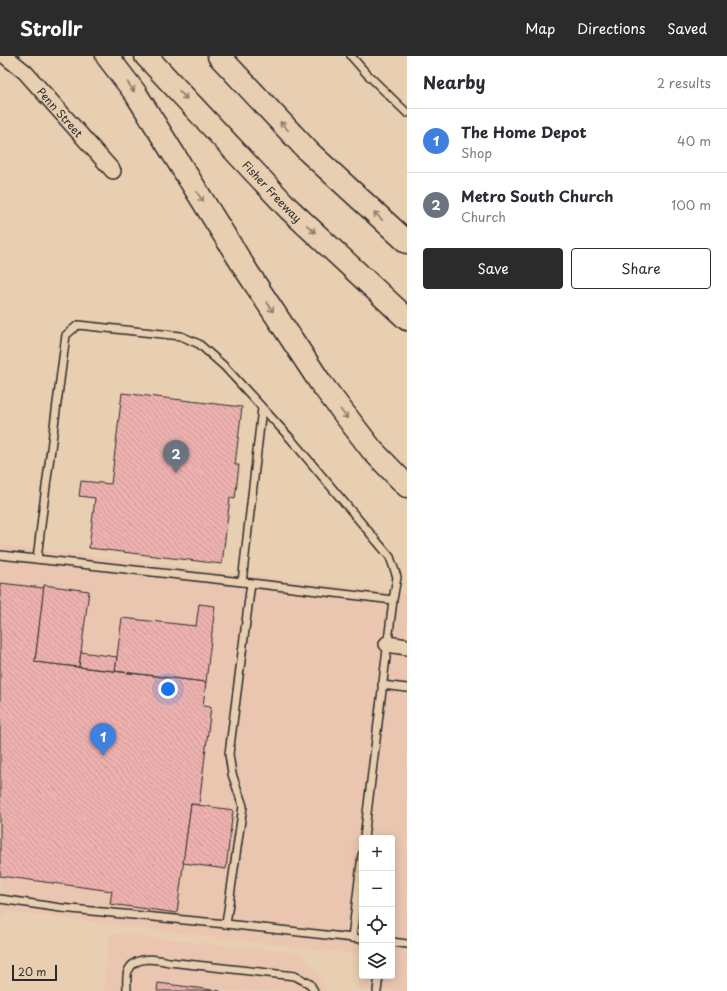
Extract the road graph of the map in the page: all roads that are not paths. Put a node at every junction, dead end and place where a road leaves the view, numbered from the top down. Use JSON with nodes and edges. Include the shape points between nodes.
{"nodes":[{"id":1,"x":5,"y":56,"type":"edge"},
{"id":2,"x":107,"y":56,"type":"edge"},
{"id":3,"x":146,"y":56,"type":"edge"},
{"id":4,"x":219,"y":56,"type":"edge"},
{"id":5,"x":350,"y":56,"type":"edge"},
{"id":6,"x":407,"y":113,"type":"edge"},
{"id":7,"x":113,"y":171,"type":"dead end"},
{"id":8,"x":407,"y":242,"type":"edge"},
{"id":9,"x":407,"y":318,"type":"edge"},
{"id":10,"x":262,"y":408,"type":"junction"},
{"id":11,"x":407,"y":486,"type":"edge"},
{"id":12,"x":0,"y":555,"type":"edge"},
{"id":13,"x":37,"y":559,"type":"junction"},
{"id":14,"x":242,"y":582,"type":"junction"},
{"id":15,"x":251,"y":582,"type":"junction"},
{"id":16,"x":393,"y":600,"type":"junction"},
{"id":17,"x":387,"y":644,"type":"junction"},
{"id":18,"x":407,"y":647,"type":"edge"},
{"id":19,"x":382,"y":685,"type":"junction"},
{"id":20,"x":407,"y":688,"type":"edge"},
{"id":21,"x":364,"y":835,"type":"edge"},
{"id":22,"x":360,"y":871,"type":"edge"},
{"id":23,"x":0,"y":899,"type":"edge"},
{"id":24,"x":226,"y":924,"type":"junction"},
{"id":25,"x":352,"y":938,"type":"junction"},
{"id":26,"x":359,"y":939,"type":"edge"},
{"id":27,"x":395,"y":942,"type":"edge"},
{"id":28,"x":407,"y":944,"type":"edge"},
{"id":29,"x":379,"y":979,"type":"edge"},
{"id":30,"x":127,"y":991,"type":"edge"},
{"id":31,"x":314,"y":991,"type":"edge"},
{"id":32,"x":377,"y":991,"type":"edge"}],
"edges":[{"from":1,"to":7,"type":"street","name":"Penn Street","via":[[25,72]]},
{"from":2,"to":11,"type":"highway","one_way":true,"via":[[136,94],[320,382],[372,450]]},
{"from":3,"to":9,"type":"highway","name":"Fisher Freeway","one_way":true,"via":[[289,209]]},
{"from":8,"to":4,"type":"highway","one_way":true,"via":[[309,152]]},
{"from":5,"to":6,"type":"lane"},
{"from":10,"to":13,"type":"lane","via":[[224,367],[199,344],[187,338],[78,325],[66,335]]},
{"from":10,"to":14,"type":"lane"},
{"from":10,"to":16,"type":"lane","via":[[390,557],[397,577]]},
{"from":12,"to":13,"type":"lane"},
{"from":13,"to":14,"type":"lane"},
{"from":14,"to":15,"type":"lane"},
{"from":15,"to":16,"type":"lane"},
{"from":15,"to":24,"type":"lane","via":[[229,754],[232,774],[243,806]]},
{"from":16,"to":17,"type":"lane"},
{"from":17,"to":18,"type":"street"},
{"from":17,"to":19,"type":"lane"},
{"from":19,"to":20,"type":"lane"},
{"from":19,"to":21,"type":"lane"},
{"from":22,"to":25,"type":"lane"},
{"from":23,"to":24,"type":"lane","via":[[61,908]]},
{"from":24,"to":25,"type":"lane"},
{"from":25,"to":26,"type":"lane"},
{"from":27,"to":28,"type":"lane"},
{"from":29,"to":32,"type":"lane"},
{"from":30,"to":31,"type":"lane","via":[[128,971],[136,962],[151,958],[295,976],[310,984]]}]}
